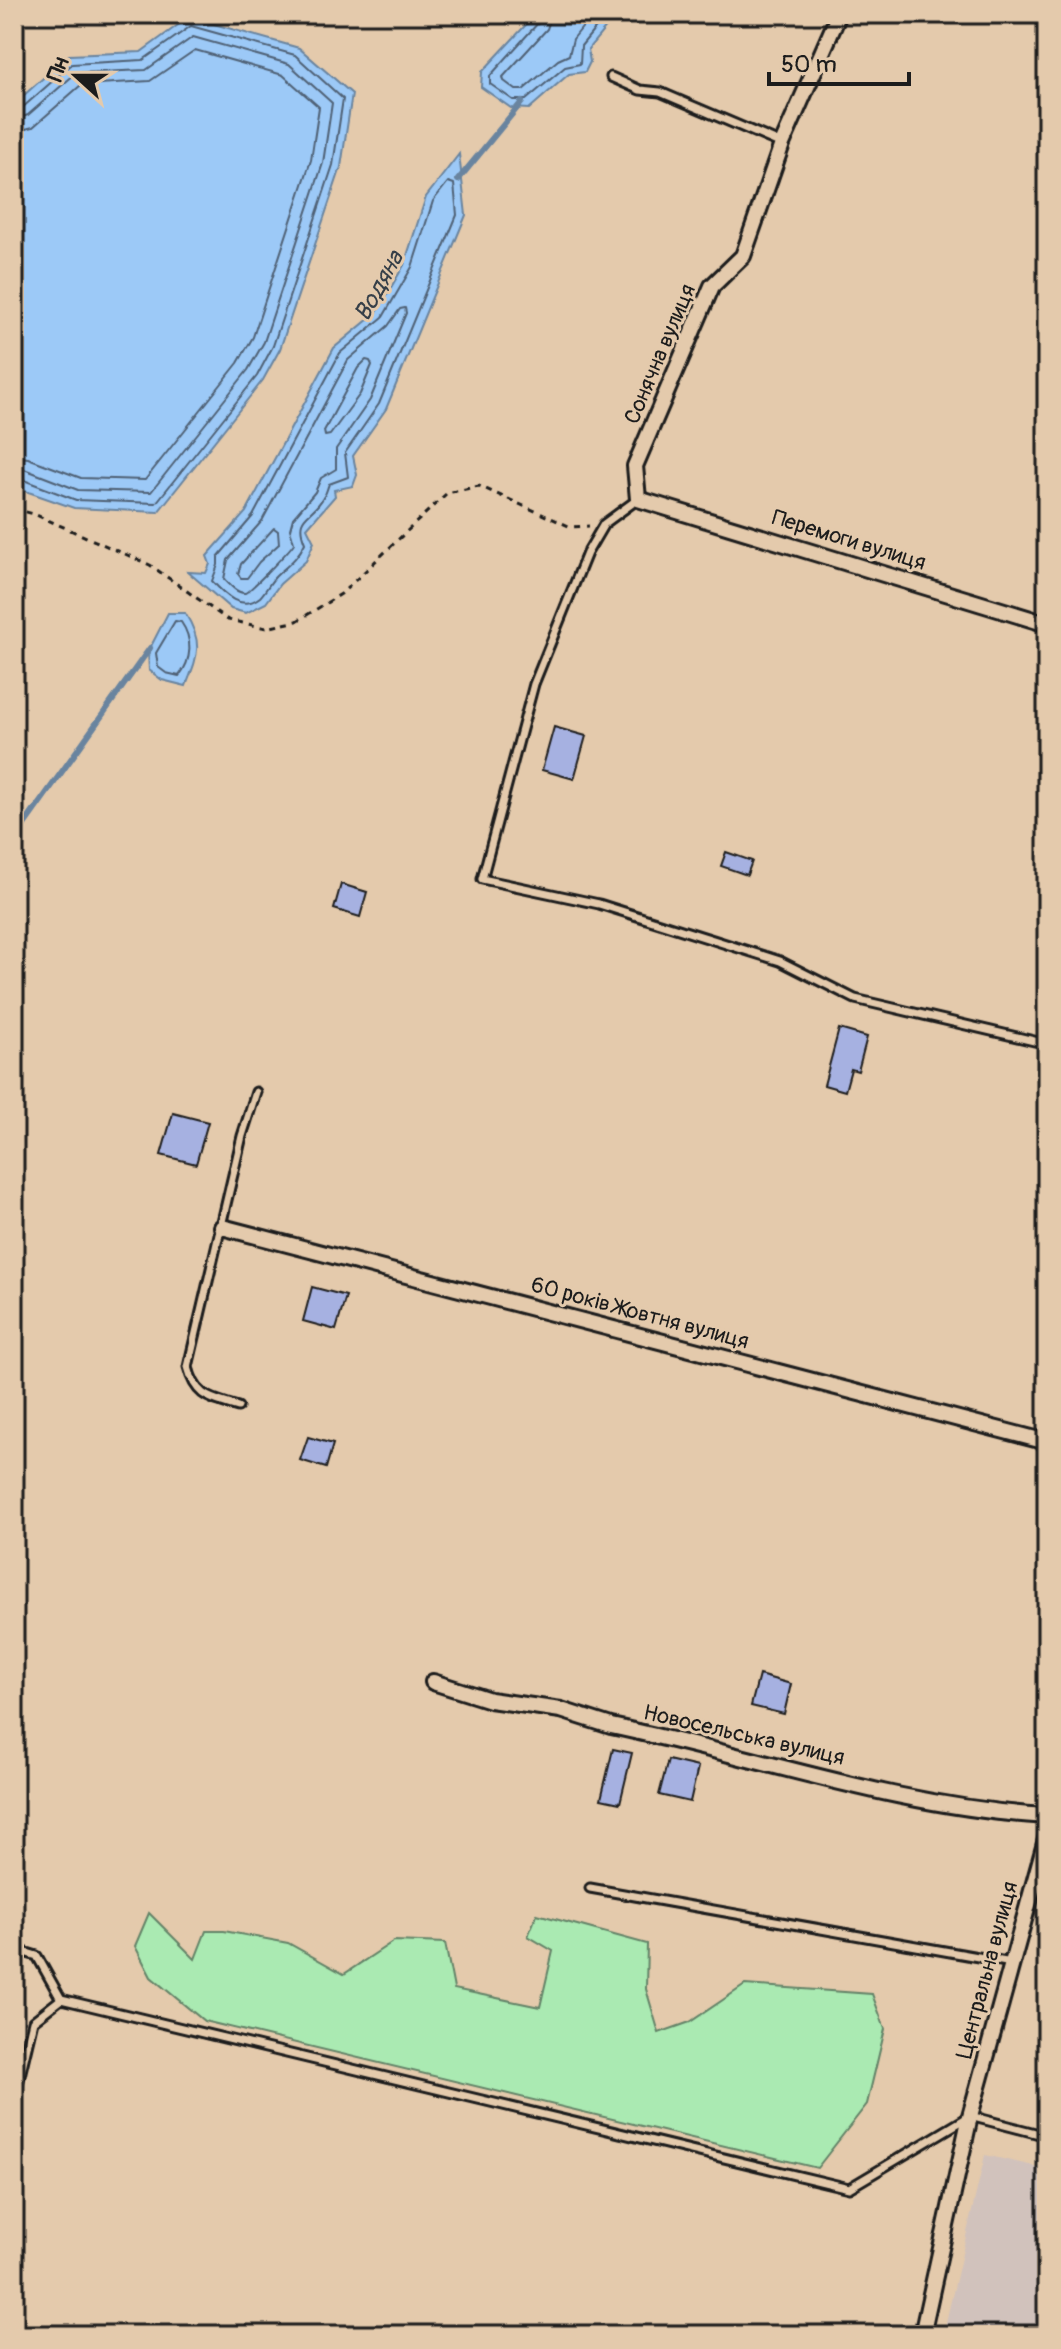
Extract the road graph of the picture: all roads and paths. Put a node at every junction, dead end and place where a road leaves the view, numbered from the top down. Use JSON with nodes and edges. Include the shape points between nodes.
{"nodes":[{"id":1,"x":839,"y":14,"type":"edge"},
{"id":2,"x":611,"y":77,"type":"dead end"},
{"id":3,"x":782,"y":144,"type":"junction"},
{"id":4,"x":638,"y":499,"type":"junction"},
{"id":5,"x":14,"y":509,"type":"edge"},
{"id":6,"x":604,"y":524,"type":"junction"},
{"id":7,"x":1047,"y":624,"type":"edge"},
{"id":8,"x":1047,"y":1044,"type":"edge"},
{"id":9,"x":256,"y":1092,"type":"dead end"},
{"id":10,"x":222,"y":1227,"type":"junction"},
{"id":11,"x":238,"y":1407,"type":"dead end"},
{"id":12,"x":1047,"y":1442,"type":"edge"},
{"id":13,"x":433,"y":1682,"type":"dead end"},
{"id":14,"x":1047,"y":1816,"type":"edge"},
{"id":15,"x":1047,"y":1836,"type":"edge"},
{"id":16,"x":590,"y":1888,"type":"dead end"},
{"id":17,"x":14,"y":1949,"type":"edge"},
{"id":18,"x":1012,"y":1963,"type":"junction"},
{"id":19,"x":61,"y":1999,"type":"junction"},
{"id":20,"x":14,"y":2101,"type":"edge"},
{"id":21,"x":970,"y":2116,"type":"junction"},
{"id":22,"x":1047,"y":2136,"type":"edge"},
{"id":23,"x":922,"y":2335,"type":"edge"}],
"edges":[{"from":1,"to":3,"type":"street","name":"Сонячна вулиця"},
{"from":2,"to":3,"type":"lane"},
{"from":3,"to":4,"type":"street","name":"Сонячна вулиця","via":[[743,256],[712,286],[635,466]]},
{"from":4,"to":6,"type":"lane"},
{"from":4,"to":7,"type":"street","name":"Перемоги вулиця"},
{"from":5,"to":6,"type":"path","via":[[150,565],[228,620],[267,628],[297,621],[341,594],[447,493],[479,486],[571,527]]},
{"from":6,"to":8,"type":"lane","via":[[534,684],[482,879],[599,904],[780,961],[855,999]]},
{"from":9,"to":10,"type":"lane"},
{"from":10,"to":11,"type":"lane","via":[[188,1367],[203,1396]]},
{"from":10,"to":12,"type":"street","name":"60 років Жовтня вулиця"},
{"from":13,"to":14,"type":"street","name":"Новосельська вулиця","via":[[490,1700],[561,1710],[927,1802]]},
{"from":15,"to":18,"type":"street","name":"Центральна вулиця"},
{"from":16,"to":18,"type":"lane"},
{"from":17,"to":19,"type":"lane","via":[[37,1956]]},
{"from":18,"to":21,"type":"street","name":"Центральна вулиця"},
{"from":19,"to":20,"type":"lane","via":[[33,2021]]},
{"from":19,"to":21,"type":"lane","via":[[849,2188]]},
{"from":21,"to":22,"type":"lane"},
{"from":21,"to":23,"type":"street","name":"Центральна вулиця"}]}
